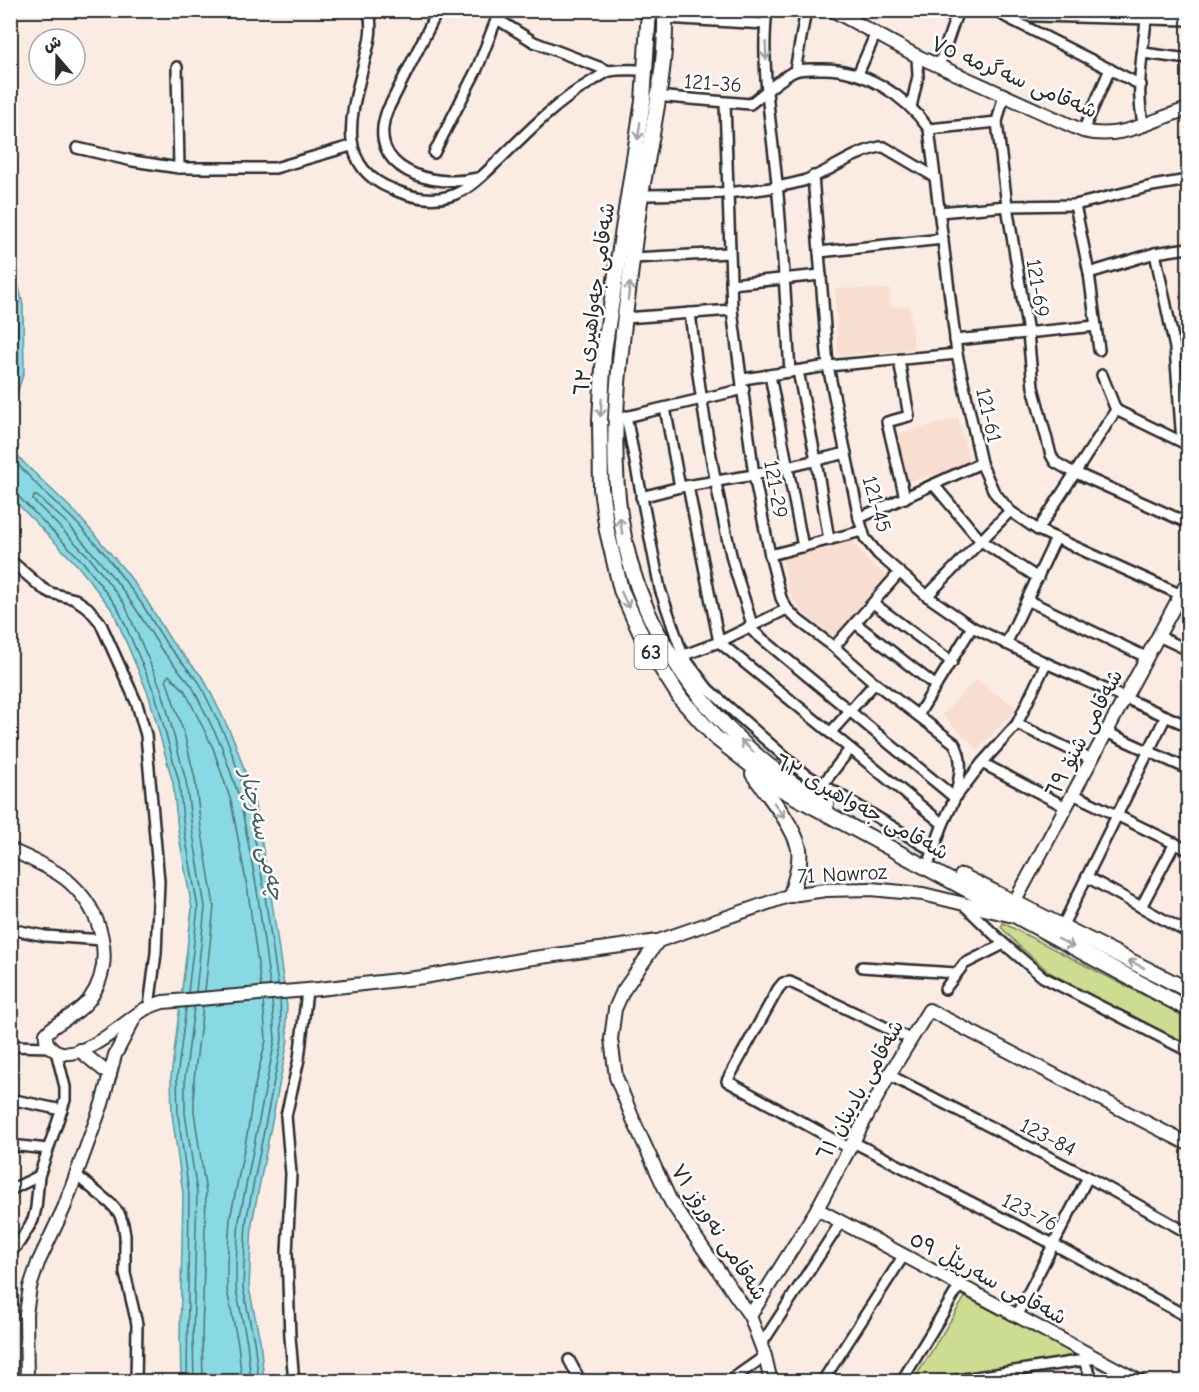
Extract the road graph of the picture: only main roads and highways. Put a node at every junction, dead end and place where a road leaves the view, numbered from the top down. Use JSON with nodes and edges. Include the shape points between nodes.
{"nodes":[{"id":1,"x":649,"y":10,"type":"edge"},
{"id":2,"x":665,"y":14,"type":"edge"},
{"id":3,"x":745,"y":762,"type":"junction"},
{"id":4,"x":975,"y":888,"type":"junction"},
{"id":5,"x":791,"y":895,"type":"road end"},
{"id":6,"x":1188,"y":990,"type":"edge"},
{"id":7,"x":1188,"y":1009,"type":"edge"}],
"edges":[{"from":1,"to":3,"type":"main road","name":"شەقامی جەواهیری ٦٣","number":"63","one_way":true,"via":[[644,95],[604,351],[600,420],[607,531],[621,590],[645,643],[681,699],[715,737]]},
{"from":4,"to":2,"type":"main road","name":"شەقامی جەواهیری ٦٣","number":"63","one_way":true,"via":[[931,856],[818,800],[757,756],[718,719],[651,621],[631,569],[616,480],[625,318],[658,96]]},
{"from":3,"to":4,"type":"main road","name":"شەقامی جەواهیری ٦٣","number":"63","via":[[781,789]]},
{"from":3,"to":5,"type":"main road","one_way":true,"via":[[787,822],[799,848]]},
{"from":6,"to":4,"type":"main road","name":"شەقامی جەواهیری ٦٣","number":"63","one_way":true,"via":[[1014,903]]},
{"from":4,"to":7,"type":"main road","name":"شەقامی جەواهیری ٦٣","number":"63","one_way":true,"via":[[1020,918]]}]}
